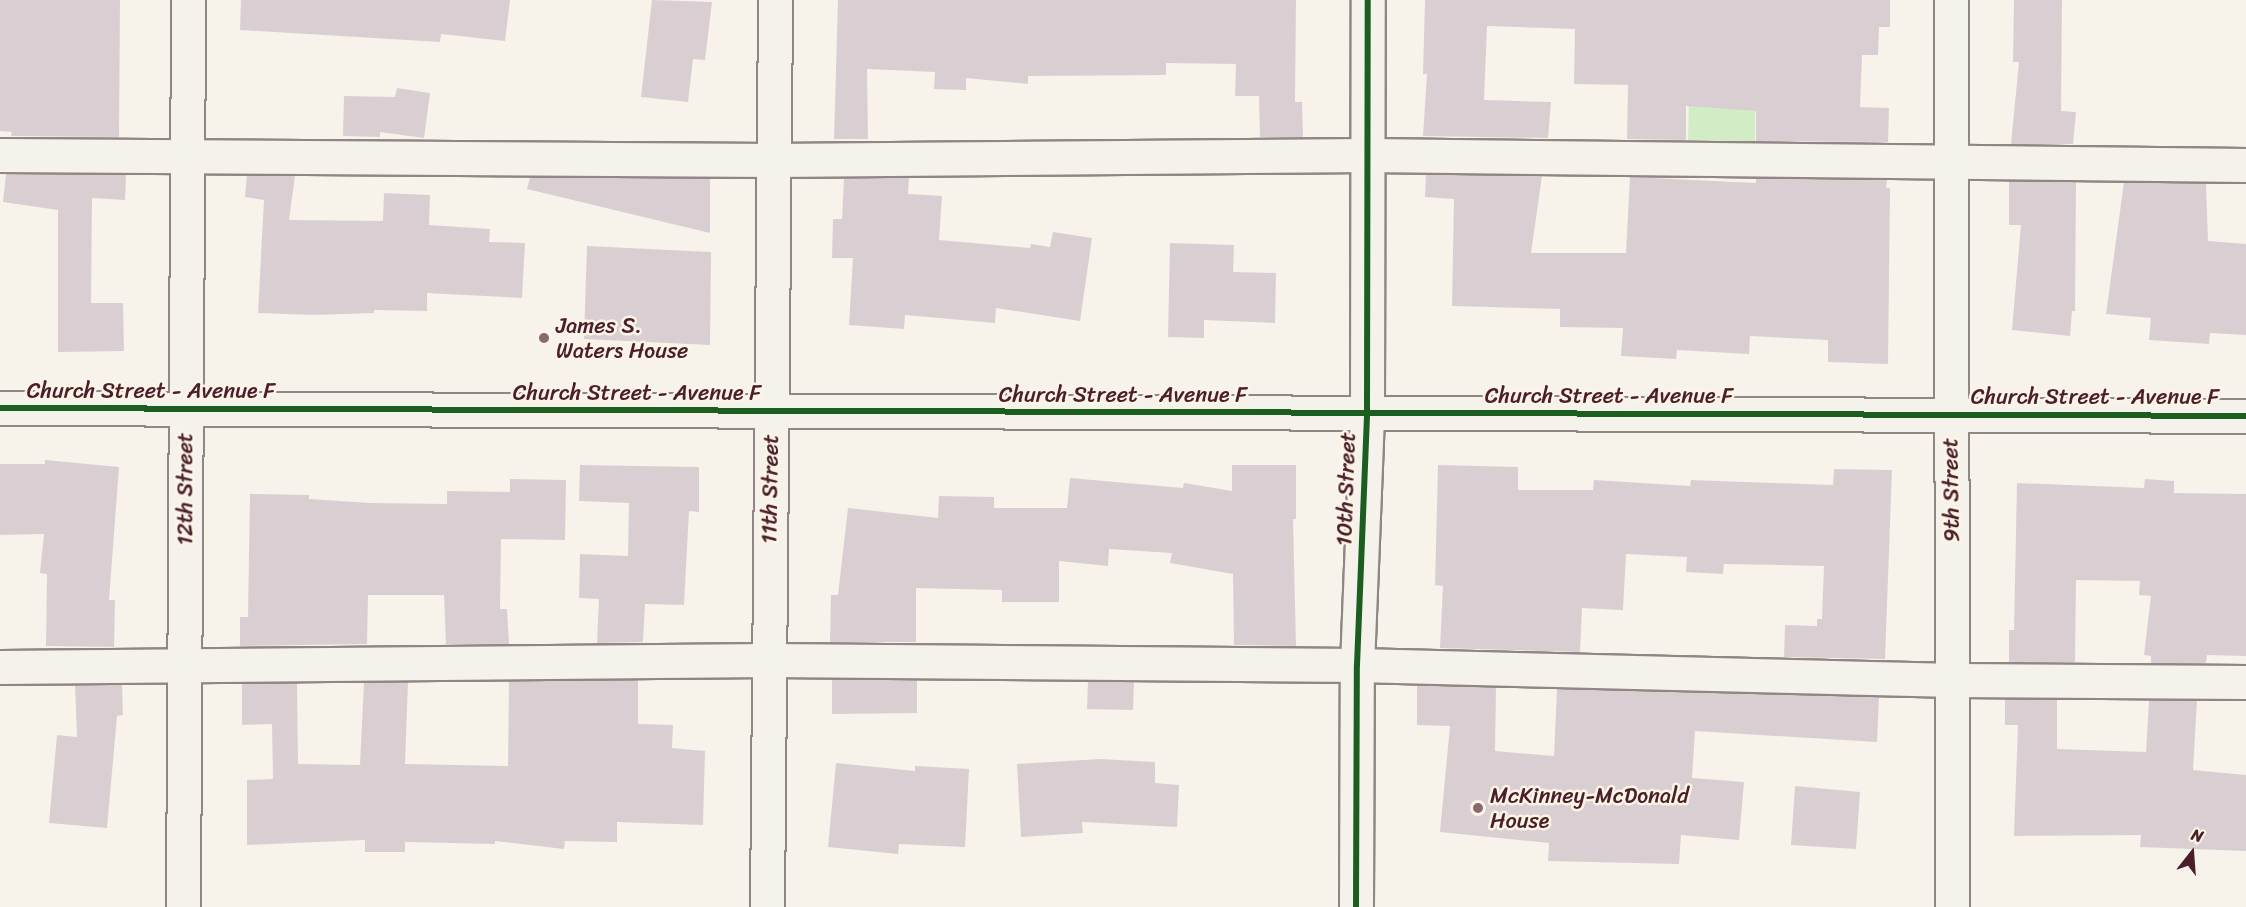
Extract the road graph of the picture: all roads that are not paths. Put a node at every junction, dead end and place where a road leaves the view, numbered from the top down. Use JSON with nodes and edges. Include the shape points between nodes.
{"nodes":[{"id":1,"x":188,"y":0,"type":"edge"},
{"id":2,"x":774,"y":0,"type":"edge"},
{"id":3,"x":1368,"y":0,"type":"edge"},
{"id":4,"x":1951,"y":0,"type":"edge"},
{"id":5,"x":0,"y":155,"type":"edge"},
{"id":6,"x":1368,"y":155,"type":"junction"},
{"id":7,"x":186,"y":157,"type":"junction"},
{"id":8,"x":773,"y":160,"type":"junction"},
{"id":9,"x":1950,"y":163,"type":"junction"},
{"id":10,"x":2246,"y":165,"type":"edge"},
{"id":11,"x":0,"y":408,"type":"edge"},
{"id":12,"x":185,"y":410,"type":"junction"},
{"id":13,"x":771,"y":411,"type":"junction"},
{"id":14,"x":1367,"y":414,"type":"junction"},
{"id":15,"x":1949,"y":414,"type":"junction"},
{"id":16,"x":2246,"y":416,"type":"edge"},
{"id":17,"x":769,"y":660,"type":"junction"},
{"id":18,"x":1357,"y":665,"type":"junction"},
{"id":19,"x":0,"y":667,"type":"edge"},
{"id":20,"x":184,"y":668,"type":"junction"},
{"id":21,"x":1955,"y":680,"type":"junction"},
{"id":22,"x":2246,"y":682,"type":"edge"},
{"id":23,"x":183,"y":907,"type":"edge"},
{"id":24,"x":767,"y":907,"type":"edge"},
{"id":25,"x":1356,"y":907,"type":"edge"},
{"id":26,"x":1952,"y":907,"type":"edge"}],
"edges":[{"from":1,"to":7,"type":"street","name":"12th Street"},
{"from":2,"to":8,"type":"street","name":"11th Street"},
{"from":3,"to":6,"type":"street","name":"10th Street"},
{"from":4,"to":9,"type":"street","name":"9th Street"},
{"from":5,"to":7,"type":"street"},
{"from":6,"to":8,"type":"street"},
{"from":6,"to":9,"type":"street"},
{"from":6,"to":14,"type":"street","name":"10th Street"},
{"from":7,"to":8,"type":"street"},
{"from":7,"to":12,"type":"street","name":"12th Street"},
{"from":8,"to":13,"type":"street","name":"11th Street"},
{"from":9,"to":10,"type":"street"},
{"from":9,"to":15,"type":"street","name":"9th Street"},
{"from":11,"to":12,"type":"street","name":"Church Street - Avenue F"},
{"from":12,"to":13,"type":"street","name":"Church Street - Avenue F"},
{"from":12,"to":20,"type":"street","name":"12th Street"},
{"from":13,"to":14,"type":"street","name":"Church Street - Avenue F"},
{"from":13,"to":17,"type":"street","name":"11th Street"},
{"from":14,"to":15,"type":"street","name":"Church Street - Avenue F"},
{"from":14,"to":18,"type":"street","name":"10th Street"},
{"from":15,"to":16,"type":"street","name":"Church Street - Avenue F"},
{"from":15,"to":21,"type":"street","name":"9th Street"},
{"from":17,"to":18,"type":"street"},
{"from":17,"to":20,"type":"street"},
{"from":17,"to":24,"type":"street","name":"11th Street"},
{"from":18,"to":21,"type":"street"},
{"from":18,"to":25,"type":"street","name":"10th Street"},
{"from":19,"to":20,"type":"street"},
{"from":20,"to":23,"type":"street","name":"12th Street"},
{"from":21,"to":22,"type":"street"},
{"from":21,"to":26,"type":"street","name":"9th Street"}]}
